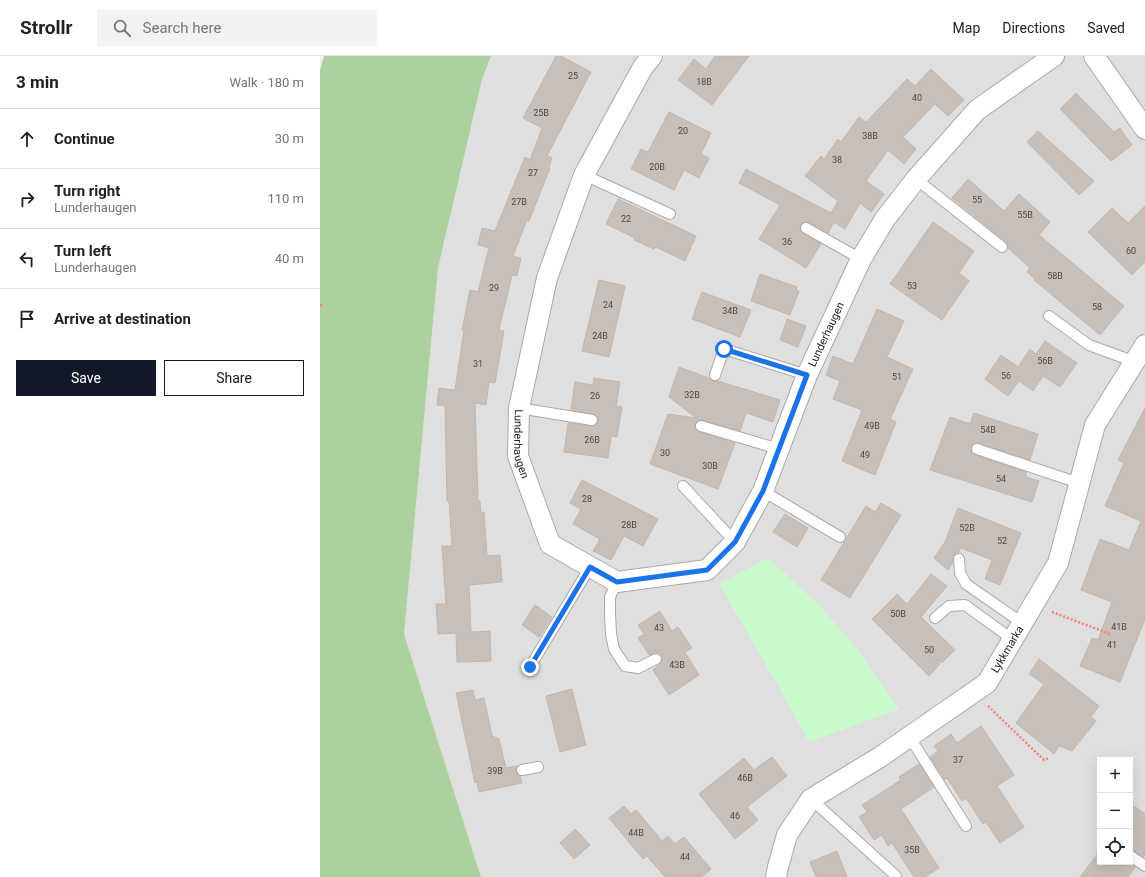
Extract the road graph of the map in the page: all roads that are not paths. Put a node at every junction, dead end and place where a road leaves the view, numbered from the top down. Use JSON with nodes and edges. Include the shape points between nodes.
{"nodes":[{"id":1,"x":652,"y":56,"type":"edge"},
{"id":2,"x":1054,"y":56,"type":"edge"},
{"id":3,"x":1094,"y":56,"type":"edge"},
{"id":4,"x":1145,"y":129,"type":"edge"},
{"id":5,"x":584,"y":175,"type":"junction"},
{"id":6,"x":916,"y":179,"type":"junction"},
{"id":7,"x":670,"y":214,"type":"dead end"},
{"id":8,"x":806,"y":228,"type":"dead end"},
{"id":9,"x":1002,"y":248,"type":"dead end"},
{"id":10,"x":861,"y":259,"type":"junction"},
{"id":11,"x":1048,"y":316,"type":"dead end"},
{"id":12,"x":1145,"y":345,"type":"edge"},
{"id":13,"x":1135,"y":362,"type":"junction"},
{"id":14,"x":715,"y":375,"type":"dead end"},
{"id":15,"x":807,"y":375,"type":"junction"},
{"id":16,"x":519,"y":408,"type":"junction"},
{"id":17,"x":592,"y":420,"type":"dead end"},
{"id":18,"x":701,"y":426,"type":"dead end"},
{"id":19,"x":977,"y":449,"type":"dead end"},
{"id":20,"x":779,"y":450,"type":"junction"},
{"id":21,"x":1079,"y":483,"type":"junction"},
{"id":22,"x":683,"y":486,"type":"dead end"},
{"id":23,"x":763,"y":491,"type":"junction"},
{"id":24,"x":840,"y":536,"type":"dead end"},
{"id":25,"x":735,"y":542,"type":"junction"},
{"id":26,"x":959,"y":559,"type":"dead end"},
{"id":27,"x":590,"y":567,"type":"junction"},
{"id":28,"x":617,"y":582,"type":"junction"},
{"id":29,"x":935,"y":618,"type":"dead end"},
{"id":30,"x":1017,"y":631,"type":"junction"},
{"id":31,"x":656,"y":659,"type":"dead end"},
{"id":32,"x":530,"y":667,"type":"dead end"},
{"id":33,"x":909,"y":736,"type":"junction"},
{"id":34,"x":538,"y":767,"type":"dead end"},
{"id":35,"x":522,"y":770,"type":"dead end"},
{"id":36,"x":811,"y":799,"type":"junction"},
{"id":37,"x":966,"y":826,"type":"dead end"},
{"id":38,"x":1133,"y":857,"type":"edge"},
{"id":39,"x":1145,"y":866,"type":"edge"},
{"id":40,"x":896,"y":876,"type":"dead end"},
{"id":41,"x":776,"y":877,"type":"edge"}],
"edges":[{"from":1,"to":5,"type":"street","name":"Lunderhaugen","via":[[643,67]]},
{"from":2,"to":6,"type":"street","name":"Lunderhaugen","via":[[977,110]]},
{"from":3,"to":4,"type":"street"},
{"from":5,"to":7,"type":"lane"},
{"from":5,"to":16,"type":"street","name":"Lunderhaugen","via":[[547,278]]},
{"from":6,"to":9,"type":"lane"},
{"from":6,"to":10,"type":"street","name":"Lunderhaugen","via":[[885,219]]},
{"from":8,"to":10,"type":"lane"},
{"from":10,"to":15,"type":"street","name":"Lunderhaugen"},
{"from":11,"to":13,"type":"lane","via":[[1089,345]]},
{"from":12,"to":13,"type":"street","name":"Lykkmarka"},
{"from":13,"to":21,"type":"street","name":"Lykkmarka","via":[[1095,425]]},
{"from":14,"to":15,"type":"lane","via":[[724,349]]},
{"from":15,"to":20,"type":"street","name":"Lunderhaugen"},
{"from":16,"to":17,"type":"lane"},
{"from":16,"to":27,"type":"street","name":"Lunderhaugen","via":[[518,456],[550,544]]},
{"from":18,"to":20,"type":"lane"},
{"from":19,"to":21,"type":"lane"},
{"from":20,"to":23,"type":"street","name":"Lunderhaugen"},
{"from":21,"to":30,"type":"street","name":"Lykkmarka","via":[[1058,562]]},
{"from":22,"to":25,"type":"lane"},
{"from":23,"to":24,"type":"lane"},
{"from":23,"to":25,"type":"street","name":"Lunderhaugen"},
{"from":25,"to":28,"type":"street","name":"Lunderhaugen","via":[[707,570]]},
{"from":26,"to":30,"type":"lane","via":[[960,573],[966,584]]},
{"from":27,"to":28,"type":"street","name":"Lunderhaugen"},
{"from":27,"to":32,"type":"lane"},
{"from":28,"to":31,"type":"lane","via":[[610,597],[614,649],[625,666],[638,668]]},
{"from":29,"to":30,"type":"lane","via":[[949,606],[965,605]]},
{"from":30,"to":33,"type":"street","name":"Lykkmarka","via":[[987,683]]},
{"from":33,"to":36,"type":"street","name":"Lykkmarka"},
{"from":33,"to":37,"type":"lane"},
{"from":34,"to":35,"type":"lane"},
{"from":36,"to":40,"type":"lane"},
{"from":36,"to":41,"type":"street","name":"Lykkmarka","via":[[787,835]]},
{"from":38,"to":39,"type":"lane"}]}
